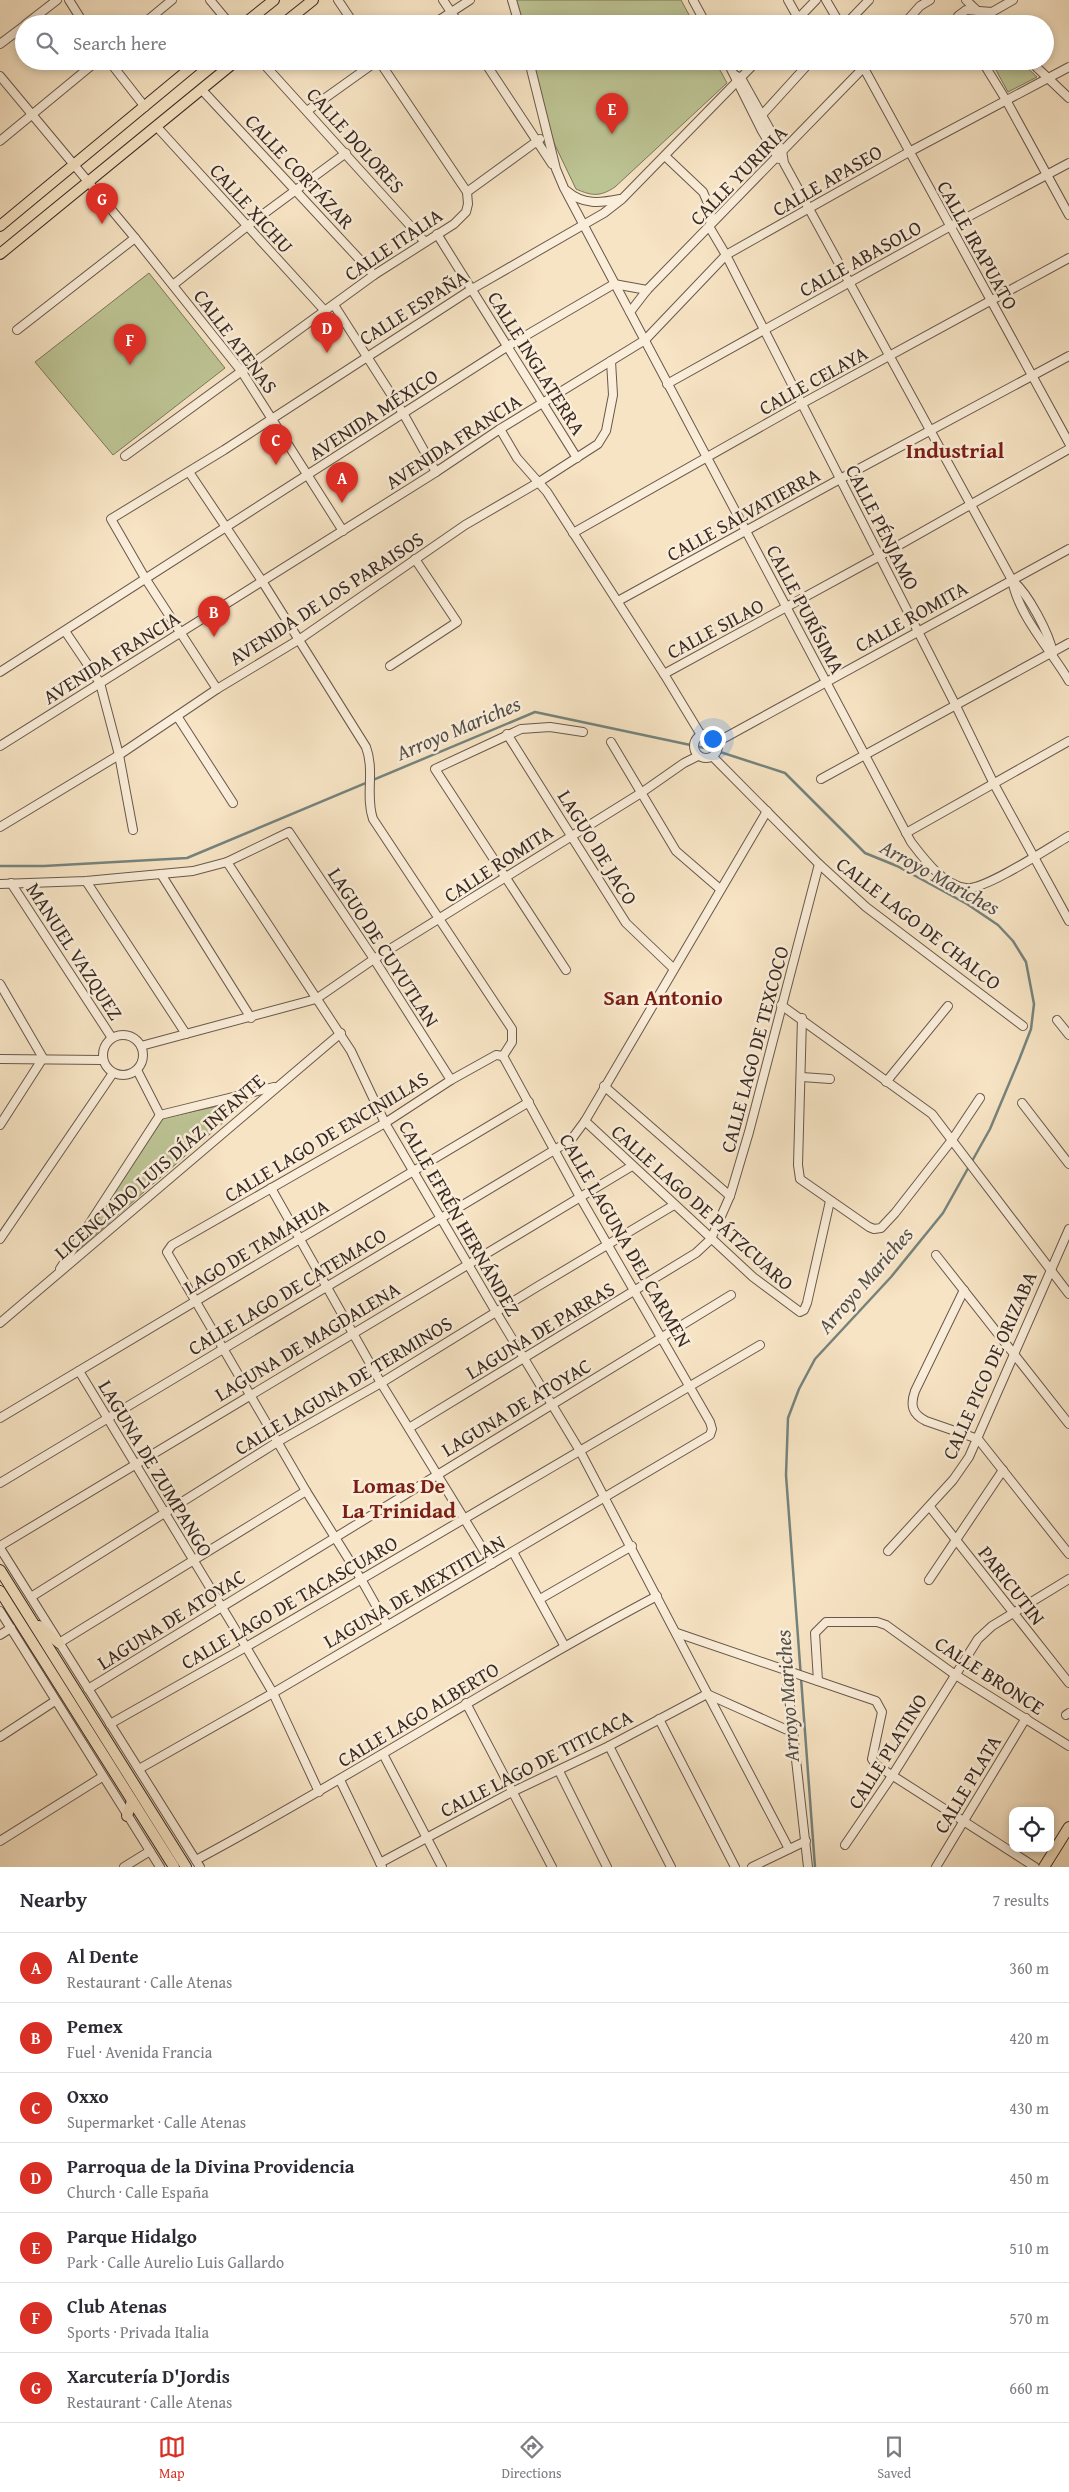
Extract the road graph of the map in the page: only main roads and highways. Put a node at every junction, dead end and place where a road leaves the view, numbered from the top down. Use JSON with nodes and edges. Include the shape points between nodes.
{"nodes":[{"id":1,"x":274,"y":0,"type":"edge"},
{"id":2,"x":313,"y":0,"type":"edge"},
{"id":3,"x":255,"y":15,"type":"edge"},
{"id":4,"x":294,"y":15,"type":"edge"},
{"id":5,"x":188,"y":70,"type":"edge"},
{"id":6,"x":225,"y":70,"type":"edge"},
{"id":7,"x":1,"y":224,"type":"edge"},
{"id":8,"x":0,"y":254,"type":"edge"},
{"id":9,"x":0,"y":1570,"type":"edge"},
{"id":10,"x":2,"y":1595,"type":"edge"},
{"id":11,"x":30,"y":1619,"type":"junction"},
{"id":12,"x":59,"y":1643,"type":"road end"},
{"id":13,"x":132,"y":1801,"type":"junction"},
{"id":14,"x":127,"y":1816,"type":"road end"},
{"id":15,"x":1069,"y":1827,"type":"edge"},
{"id":16,"x":174,"y":1867,"type":"edge"},
{"id":17,"x":186,"y":1867,"type":"edge"},
{"id":18,"x":1044,"y":1867,"type":"edge"}],
"edges":[{"from":1,"to":3,"type":"main road"},
{"from":2,"to":4,"type":"main road"},
{"from":5,"to":7,"type":"main road"},
{"from":6,"to":8,"type":"main road"},
{"from":9,"to":11,"type":"main road"},
{"from":10,"to":13,"type":"main road"},
{"from":11,"to":12,"type":"main road"},
{"from":11,"to":17,"type":"main road"},
{"from":13,"to":14,"type":"main road"},
{"from":13,"to":16,"type":"main road"},
{"from":15,"to":18,"type":"main road"}]}
